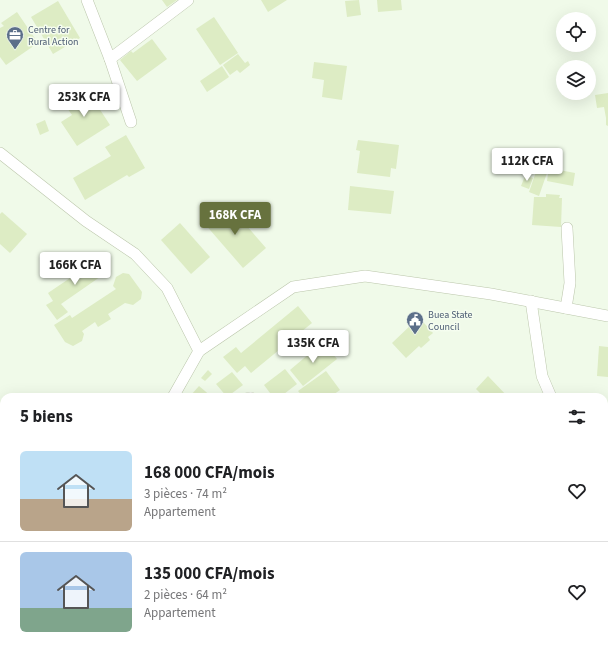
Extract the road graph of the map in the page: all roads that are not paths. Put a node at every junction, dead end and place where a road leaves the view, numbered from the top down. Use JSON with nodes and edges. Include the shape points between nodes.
{"nodes":[{"id":1,"x":87,"y":0,"type":"edge"},
{"id":2,"x":188,"y":0,"type":"edge"},
{"id":3,"x":110,"y":59,"type":"junction"},
{"id":4,"x":131,"y":122,"type":"dead end"},
{"id":5,"x":0,"y":153,"type":"edge"},
{"id":6,"x":568,"y":228,"type":"dead end"},
{"id":7,"x":531,"y":301,"type":"junction"},
{"id":8,"x":566,"y":308,"type":"junction"},
{"id":9,"x":608,"y":316,"type":"edge"},
{"id":10,"x":200,"y":351,"type":"junction"},
{"id":11,"x":175,"y":393,"type":"edge"},
{"id":12,"x":549,"y":393,"type":"edge"}],
"edges":[{"from":1,"to":3,"type":"street"},
{"from":2,"to":3,"type":"street"},
{"from":3,"to":4,"type":"street"},
{"from":5,"to":10,"type":"street","via":[[86,222],[135,254],[167,288]]},
{"from":6,"to":8,"type":"street","via":[[570,283]]},
{"from":7,"to":8,"type":"street"},
{"from":7,"to":10,"type":"street","via":[[365,276],[293,287]]},
{"from":7,"to":12,"type":"street","via":[[542,376]]},
{"from":8,"to":9,"type":"street"},
{"from":10,"to":11,"type":"street"}]}
